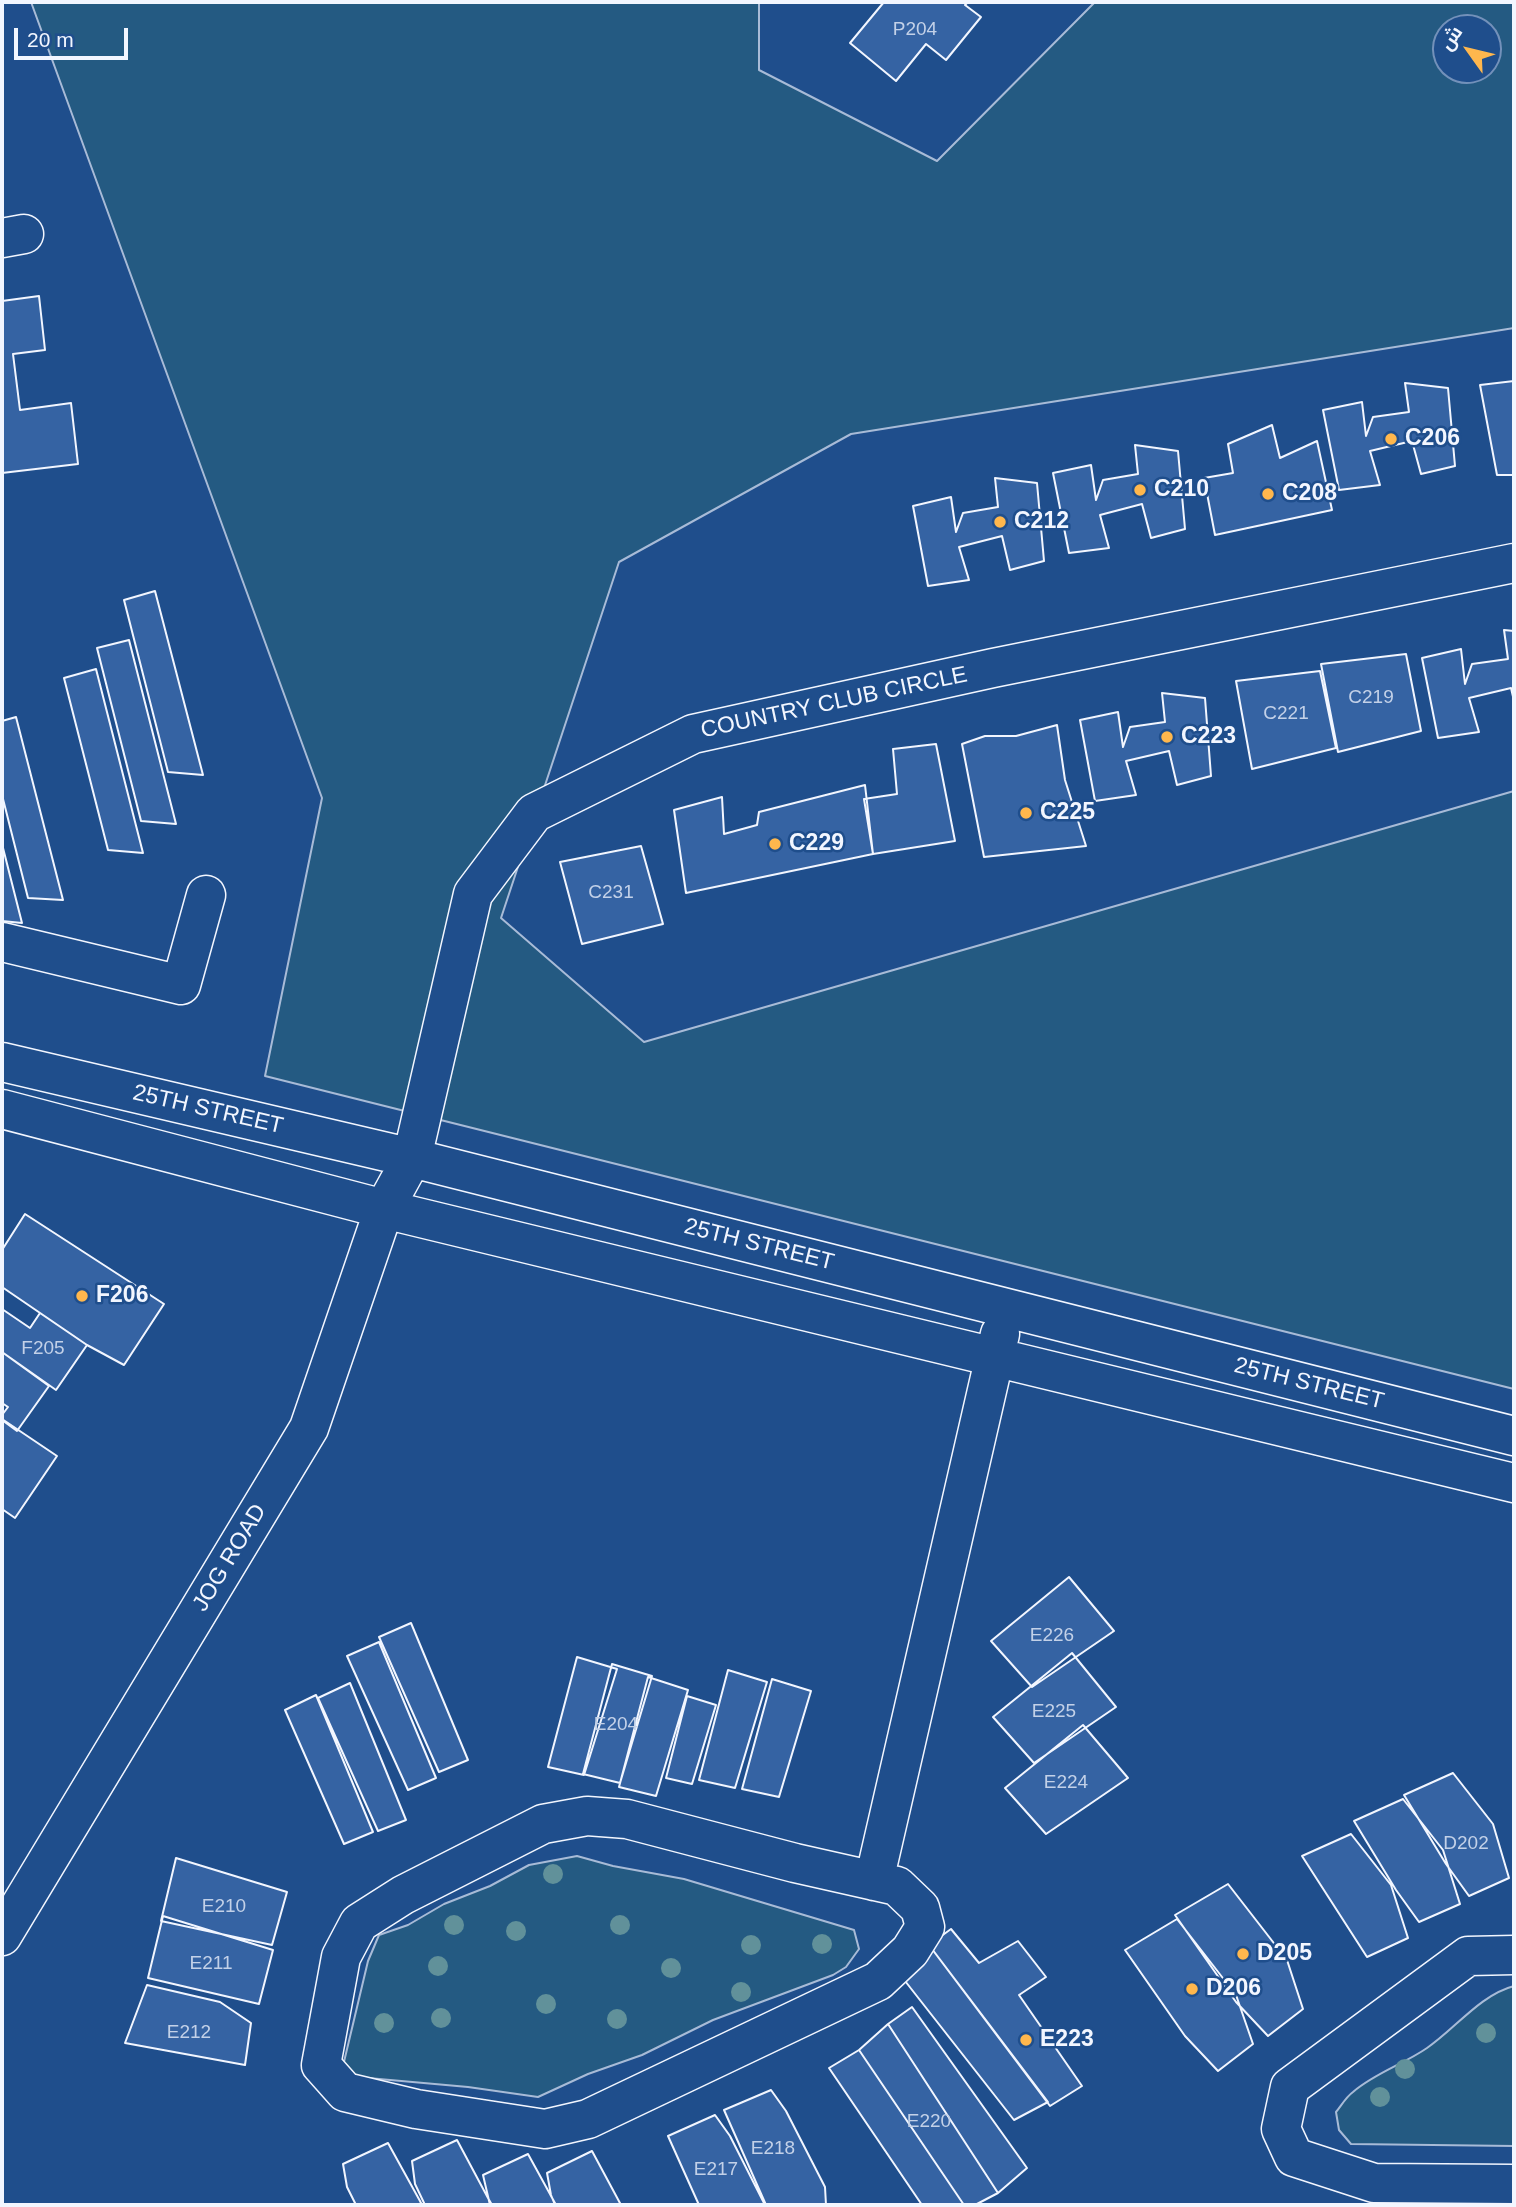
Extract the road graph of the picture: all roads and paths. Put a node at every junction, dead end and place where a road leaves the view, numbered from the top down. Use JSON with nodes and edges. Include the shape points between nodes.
{"nodes":[{"id":1,"x":1514,"y":563,"type":"edge"},
{"id":2,"x":206,"y":895,"type":"dead end"},
{"id":3,"x":2,"y":942,"type":"edge"},
{"id":4,"x":2,"y":1062,"type":"edge"},
{"id":5,"x":2,"y":1109,"type":"edge"},
{"id":6,"x":412,"y":1158,"type":"junction"},
{"id":7,"x":384,"y":1209,"type":"junction"},
{"id":8,"x":1007,"y":1308,"type":"junction"},
{"id":9,"x":993,"y":1358,"type":"junction"},
{"id":10,"x":1514,"y":1436,"type":"edge"},
{"id":11,"x":1514,"y":1483,"type":"edge"},
{"id":12,"x":874,"y":1881,"type":"junction"},
{"id":13,"x":2,"y":1936,"type":"edge"},
{"id":14,"x":1514,"y":1955,"type":"edge"},
{"id":15,"x":1514,"y":2184,"type":"edge"}],
"edges":[{"from":1,"to":6,"type":"street","name":"COUNTRY CLUB CIRCLE","via":[[693,734],[534,813],[473,894]]},
{"from":2,"to":3,"type":"street","via":[[181,985]]},
{"from":4,"to":6,"type":"street","name":"25TH STREET"},
{"from":5,"to":7,"type":"street","name":"25TH STREET"},
{"from":6,"to":7,"type":"street","name":"JOG ROAD"},
{"from":6,"to":8,"type":"street","name":"25TH STREET"},
{"from":7,"to":9,"type":"street","name":"25TH STREET"},
{"from":7,"to":13,"type":"street","name":"JOG ROAD","via":[[309,1428]]},
{"from":8,"to":9,"type":"street"},
{"from":8,"to":10,"type":"street","name":"25TH STREET"},
{"from":9,"to":11,"type":"street","name":"25TH STREET"},
{"from":9,"to":12,"type":"street"},
{"from":12,"to":12,"type":"street","via":[[627,1819],[587,1816],[543,1824],[403,1895],[359,1923],[341,1957],[321,2065],[345,2092],[416,2109],[545,2130],[589,2119],[878,1981],[910,1951],[925,1927],[920,1908],[897,1886]]},
{"from":14,"to":15,"type":"street","via":[[1468,1956],[1290,2087],[1281,2129],[1294,2157],[1374,2183]]}]}
